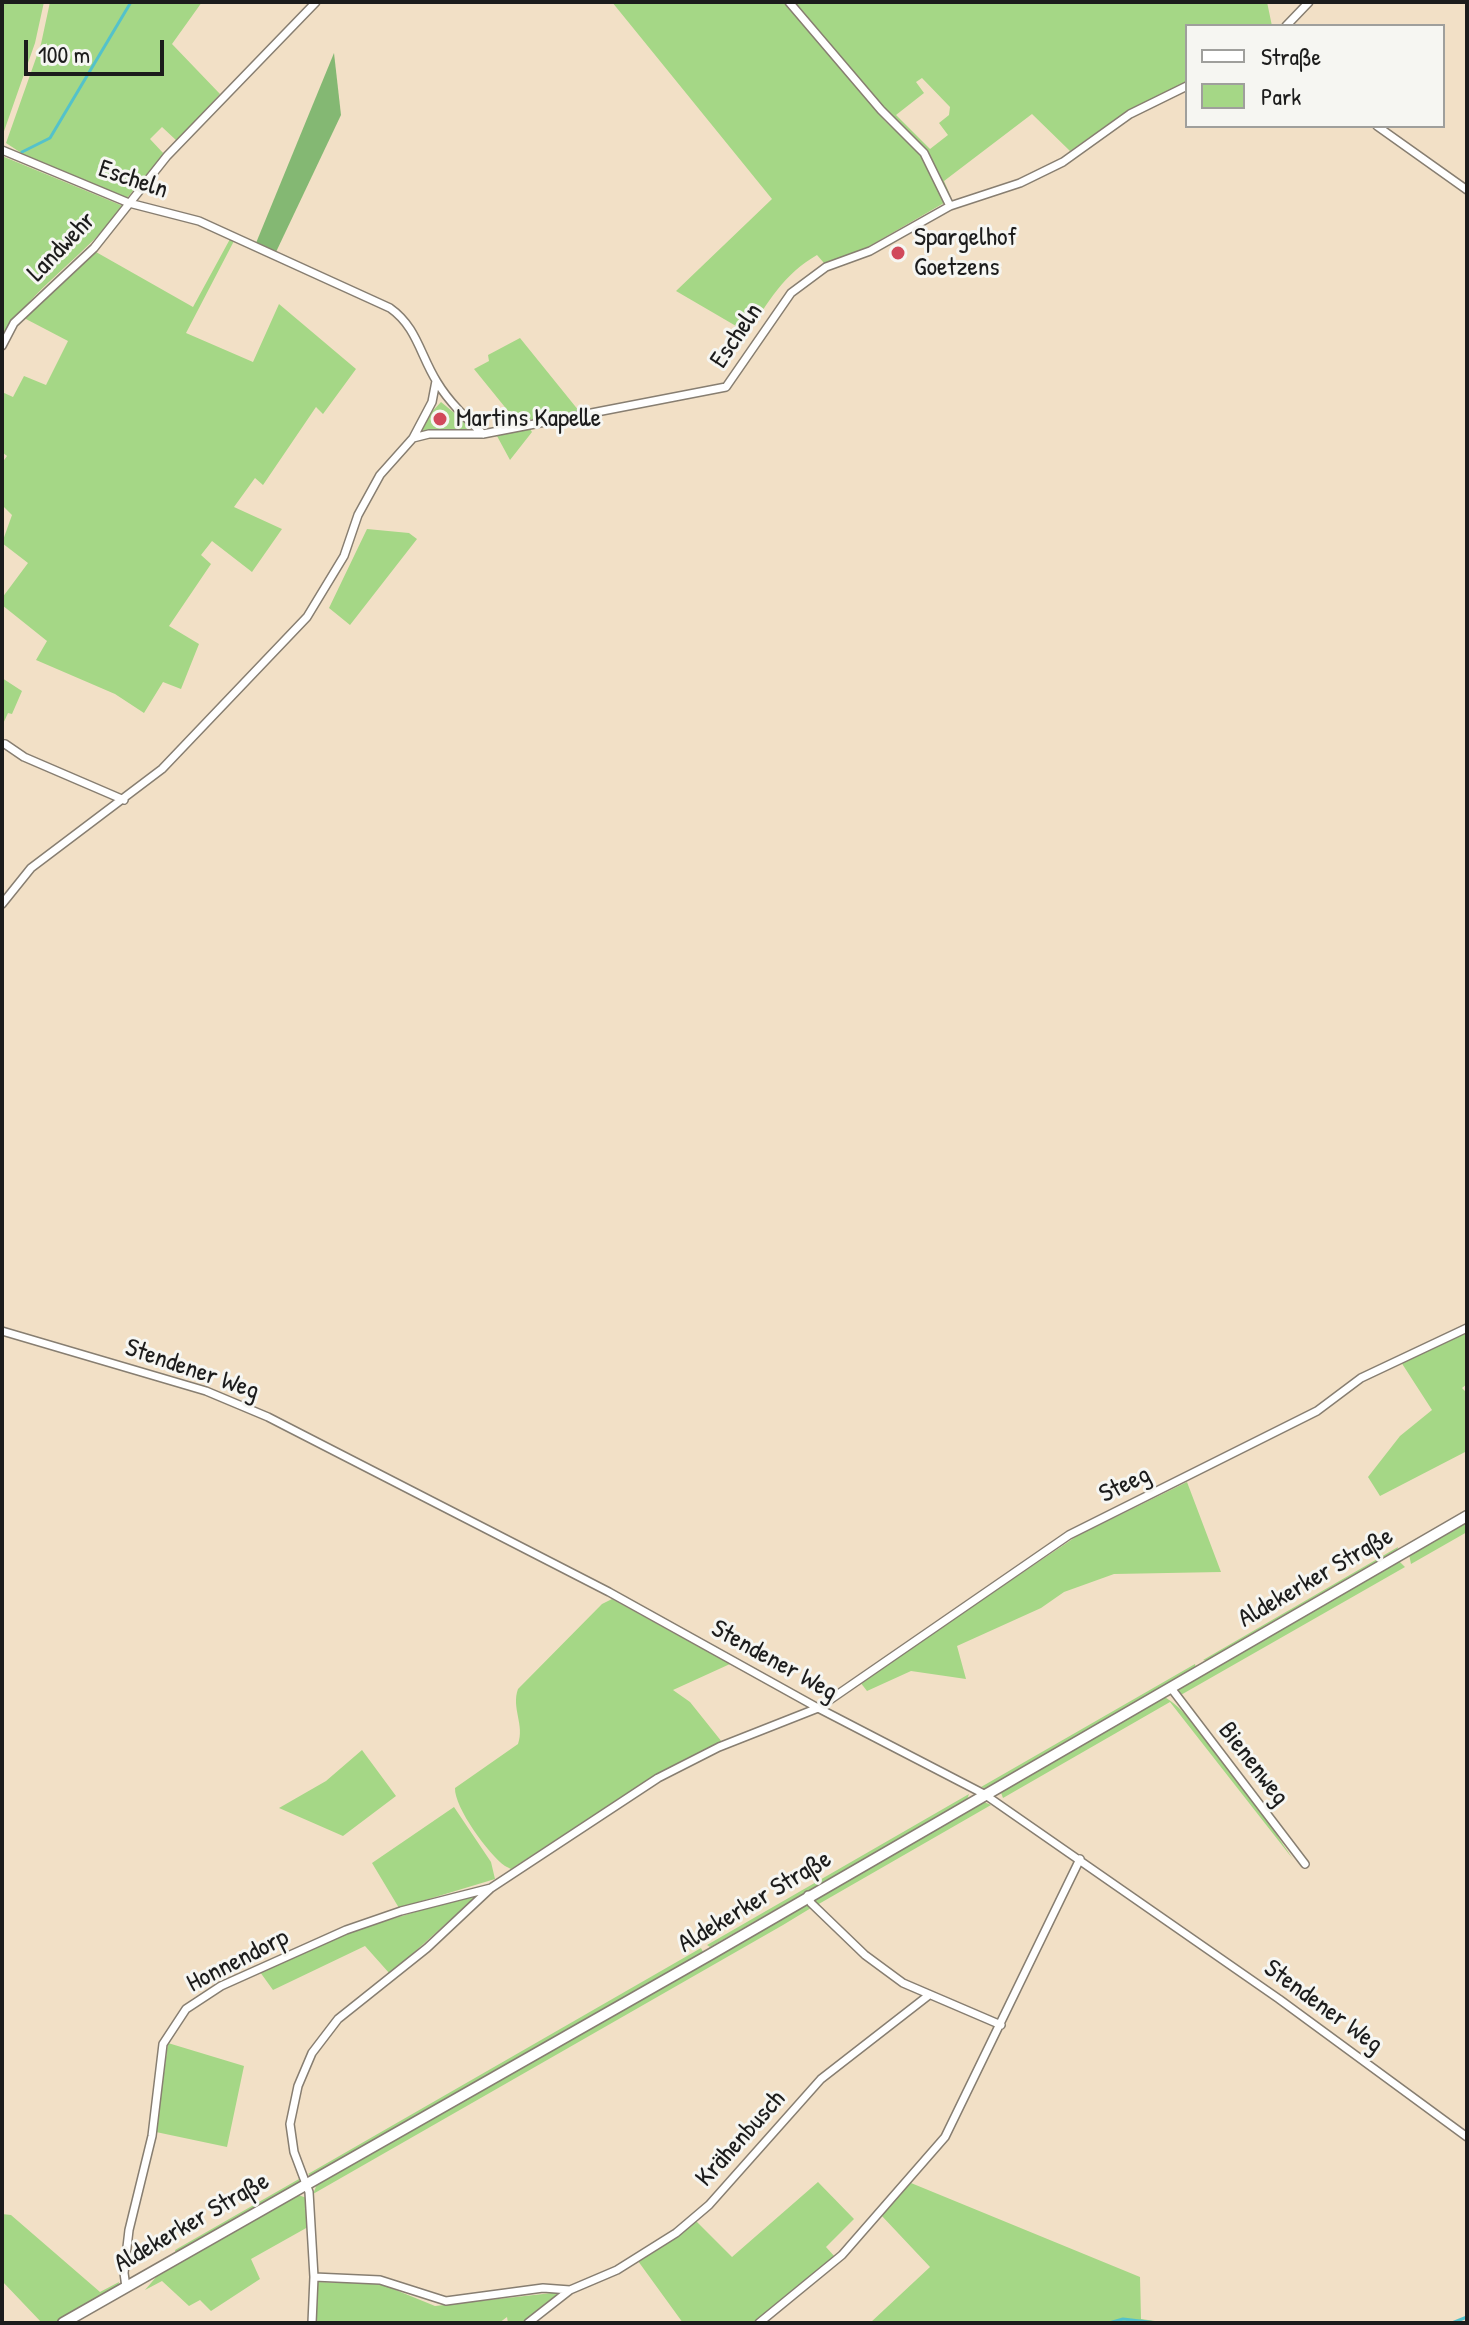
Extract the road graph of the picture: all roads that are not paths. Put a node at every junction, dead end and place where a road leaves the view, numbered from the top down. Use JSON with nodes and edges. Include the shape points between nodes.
{"nodes":[{"id":1,"x":316,"y":2,"type":"edge"},
{"id":2,"x":789,"y":2,"type":"edge"},
{"id":3,"x":1309,"y":2,"type":"edge"},
{"id":4,"x":1288,"y":24,"type":"edge"},
{"id":5,"x":1185,"y":87,"type":"edge"},
{"id":6,"x":1380,"y":128,"type":"edge"},
{"id":7,"x":2,"y":150,"type":"edge"},
{"id":8,"x":1467,"y":190,"type":"edge"},
{"id":9,"x":129,"y":203,"type":"junction"},
{"id":10,"x":950,"y":206,"type":"junction"},
{"id":11,"x":2,"y":346,"type":"edge"},
{"id":12,"x":436,"y":380,"type":"junction"},
{"id":13,"x":483,"y":434,"type":"junction"},
{"id":14,"x":413,"y":438,"type":"junction"},
{"id":15,"x":5,"y":744,"type":"dead end"},
{"id":16,"x":124,"y":800,"type":"junction"},
{"id":17,"x":2,"y":904,"type":"edge"},
{"id":18,"x":1467,"y":1328,"type":"edge"},
{"id":19,"x":2,"y":1331,"type":"edge"},
{"id":20,"x":1467,"y":1516,"type":"edge"},
{"id":21,"x":1171,"y":1688,"type":"junction"},
{"id":22,"x":818,"y":1708,"type":"junction"},
{"id":23,"x":984,"y":1794,"type":"junction"},
{"id":24,"x":1080,"y":1859,"type":"junction"},
{"id":25,"x":1305,"y":1864,"type":"dead end"},
{"id":26,"x":491,"y":1888,"type":"junction"},
{"id":27,"x":808,"y":1895,"type":"junction"},
{"id":28,"x":929,"y":1995,"type":"junction"},
{"id":29,"x":1001,"y":2025,"type":"junction"},
{"id":30,"x":1467,"y":2137,"type":"edge"},
{"id":31,"x":305,"y":2184,"type":"junction"},
{"id":32,"x":314,"y":2277,"type":"junction"},
{"id":33,"x":126,"y":2287,"type":"junction"},
{"id":34,"x":570,"y":2290,"type":"junction"},
{"id":35,"x":63,"y":2323,"type":"edge"},
{"id":36,"x":312,"y":2323,"type":"edge"},
{"id":37,"x":528,"y":2323,"type":"edge"},
{"id":38,"x":759,"y":2323,"type":"edge"}],
"edges":[{"from":1,"to":9,"type":"street","name":"Landwehr","via":[[167,156]]},
{"from":2,"to":10,"type":"street","via":[[924,153]]},
{"from":3,"to":4,"type":"street"},
{"from":5,"to":10,"type":"street","name":"Escheln","via":[[1130,114],[1063,162]]},
{"from":6,"to":8,"type":"street"},
{"from":7,"to":9,"type":"street","name":"Escheln"},
{"from":9,"to":11,"type":"street","name":"Landwehr","via":[[94,248],[14,323]]},
{"from":9,"to":12,"type":"street","name":"Escheln","via":[[199,221],[390,308],[408,321]]},
{"from":10,"to":13,"type":"street","name":"Escheln","via":[[870,251],[826,267],[791,293],[726,387]]},
{"from":12,"to":13,"type":"street","name":"Escheln","via":[[453,406]]},
{"from":12,"to":14,"type":"street","via":[[432,402]]},
{"from":13,"to":14,"type":"street","name":"Escheln"},
{"from":14,"to":16,"type":"street","via":[[380,475],[344,556],[307,617],[162,769]]},
{"from":15,"to":16,"type":"street"},
{"from":16,"to":17,"type":"street","via":[[31,868]]},
{"from":18,"to":22,"type":"street","name":"Steeg","via":[[1361,1378],[1317,1411],[1069,1535]]},
{"from":19,"to":22,"type":"street","name":"Stendener Weg","via":[[206,1391],[268,1417],[609,1592]]},
{"from":20,"to":21,"type":"street","name":"Aldekerker Straße"},
{"from":21,"to":23,"type":"street","name":"Aldekerker Straße"},
{"from":21,"to":25,"type":"street","name":"Bienenweg"},
{"from":22,"to":23,"type":"street","name":"Stendener Weg"},
{"from":22,"to":26,"type":"street","name":"Honnendorp","via":[[658,1778]]},
{"from":23,"to":24,"type":"street","name":"Stendener Weg"},
{"from":23,"to":27,"type":"street","name":"Aldekerker Straße"},
{"from":24,"to":29,"type":"street"},
{"from":24,"to":30,"type":"street","name":"Stendener Weg"},
{"from":26,"to":31,"type":"street","name":"Honnendorp","via":[[338,2019],[316,2046],[298,2086],[290,2124]]},
{"from":26,"to":33,"type":"street","name":"Honnendorp","via":[[346,1930],[221,1986],[186,2009],[163,2044],[152,2136],[129,2230]]},
{"from":27,"to":28,"type":"street","via":[[865,1955]]},
{"from":27,"to":31,"type":"street","name":"Aldekerker Straße"},
{"from":28,"to":29,"type":"street"},
{"from":28,"to":34,"type":"street","name":"Krähenbusch","via":[[821,2079],[709,2205],[676,2233],[617,2270]]},
{"from":29,"to":38,"type":"street","via":[[945,2137],[842,2255]]},
{"from":31,"to":32,"type":"street"},
{"from":31,"to":33,"type":"street","name":"Aldekerker Straße"},
{"from":32,"to":34,"type":"street","name":"Krähenbusch","via":[[380,2280],[437,2301],[543,2288]]},
{"from":32,"to":36,"type":"street"},
{"from":33,"to":35,"type":"street","name":"Aldekerker Straße"},
{"from":34,"to":37,"type":"street","name":"Krähenbusch"}]}
